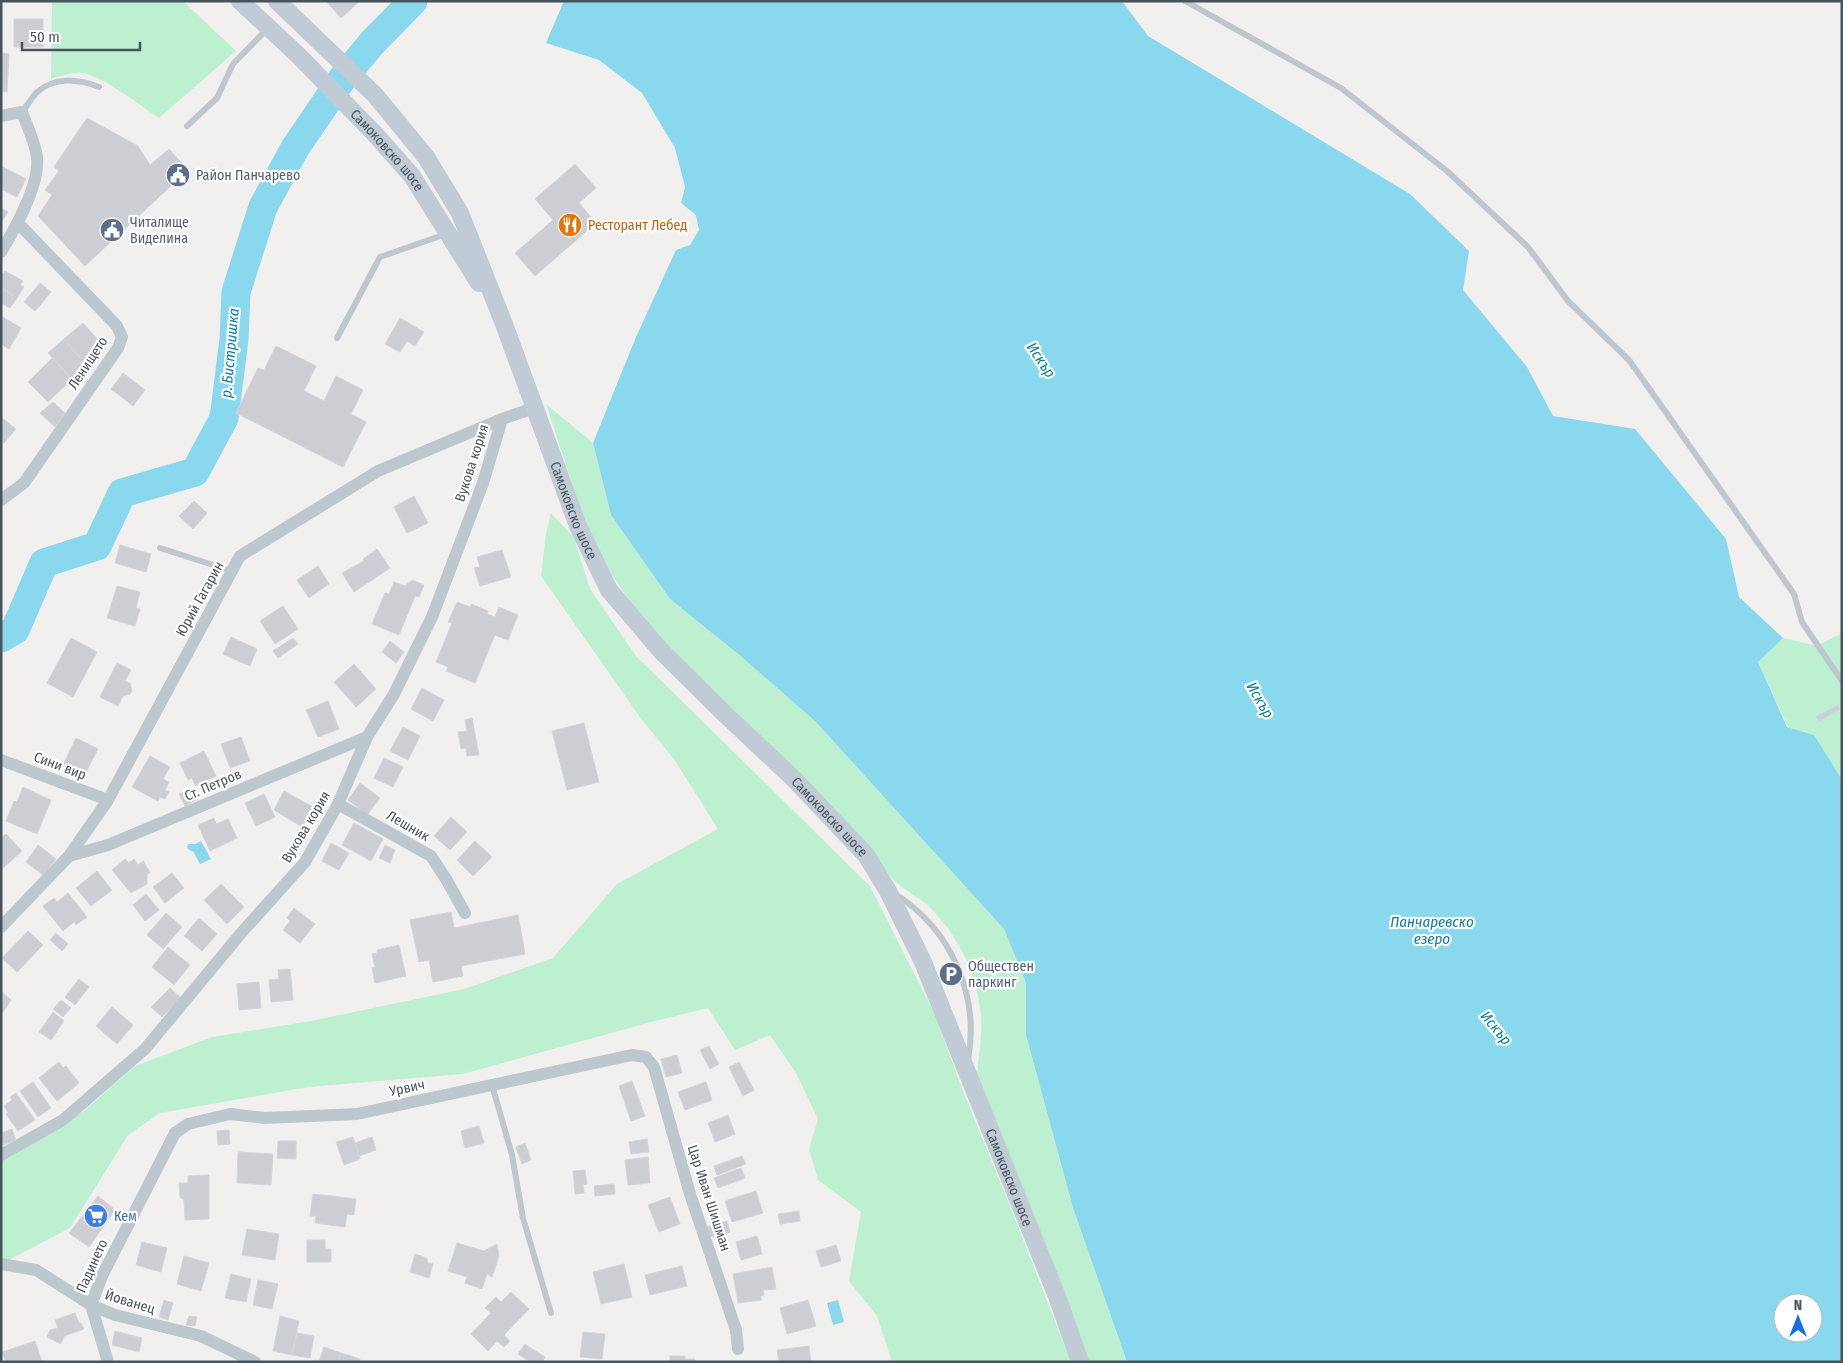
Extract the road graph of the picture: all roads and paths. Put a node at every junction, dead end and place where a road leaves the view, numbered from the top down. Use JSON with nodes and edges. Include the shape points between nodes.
{"nodes":[{"id":1,"x":240,"y":1,"type":"edge"},
{"id":2,"x":277,"y":1,"type":"edge"},
{"id":3,"x":1185,"y":1,"type":"edge"},
{"id":4,"x":269,"y":26,"type":"junction"},
{"id":5,"x":99,"y":87,"type":"dead end"},
{"id":6,"x":22,"y":112,"type":"junction"},
{"id":7,"x":1,"y":116,"type":"edge"},
{"id":8,"x":187,"y":126,"type":"dead end"},
{"id":9,"x":18,"y":224,"type":"junction"},
{"id":10,"x":448,"y":234,"type":"junction"},
{"id":11,"x":1,"y":252,"type":"edge"},
{"id":12,"x":504,"y":324,"type":"junction"},
{"id":13,"x":337,"y":338,"type":"dead end"},
{"id":14,"x":534,"y":408,"type":"junction"},
{"id":15,"x":502,"y":419,"type":"junction"},
{"id":16,"x":1,"y":500,"type":"edge"},
{"id":17,"x":160,"y":548,"type":"dead end"},
{"id":18,"x":232,"y":571,"type":"junction"},
{"id":19,"x":1842,"y":681,"type":"edge"},
{"id":20,"x":367,"y":737,"type":"junction"},
{"id":21,"x":1,"y":760,"type":"edge"},
{"id":22,"x":108,"y":800,"type":"junction"},
{"id":23,"x":338,"y":804,"type":"junction"},
{"id":24,"x":70,"y":856,"type":"junction"},
{"id":25,"x":888,"y":890,"type":"junction"},
{"id":26,"x":465,"y":914,"type":"dead end"},
{"id":27,"x":1,"y":926,"type":"edge"},
{"id":28,"x":646,"y":1057,"type":"joint"},
{"id":29,"x":966,"y":1068,"type":"junction"},
{"id":30,"x":492,"y":1085,"type":"junction"},
{"id":31,"x":175,"y":1133,"type":"joint"},
{"id":32,"x":1,"y":1155,"type":"edge"},
{"id":33,"x":1,"y":1264,"type":"edge"},
{"id":34,"x":91,"y":1305,"type":"junction"},
{"id":35,"x":551,"y":1313,"type":"dead end"},
{"id":36,"x":738,"y":1349,"type":"dead end"},
{"id":37,"x":108,"y":1362,"type":"edge"},
{"id":38,"x":255,"y":1362,"type":"edge"},
{"id":39,"x":1080,"y":1362,"type":"edge"}],
"edges":[{"from":1,"to":4,"type":"main road","name":"Самоковско шосе"},
{"from":2,"to":12,"type":"main road","name":"Самоковско шосе","via":[[374,95],[426,157],[460,213]]},
{"from":3,"to":19,"type":"lane","via":[[1341,88],[1448,171],[1528,247],[1568,301],[1629,360],[1794,594],[1802,622]]},
{"from":4,"to":8,"type":"lane","via":[[233,64],[217,98]]},
{"from":4,"to":10,"type":"main road","name":"Самоковско шосе","via":[[412,176]]},
{"from":5,"to":6,"type":"lane","via":[[68,80],[52,84],[37,92]]},
{"from":6,"to":7,"type":"street"},
{"from":6,"to":9,"type":"street","via":[[37,158],[35,179]]},
{"from":9,"to":11,"type":"street"},
{"from":9,"to":16,"type":"street","name":"Ленището","via":[[117,326],[122,336],[118,348],[24,483]]},
{"from":10,"to":12,"type":"main road","name":"Самоковско шосе"},
{"from":10,"to":13,"type":"lane","via":[[380,257]]},
{"from":12,"to":14,"type":"main road","name":"Самоковско шосе"},
{"from":14,"to":15,"type":"street","name":"Юрий Гагарин"},
{"from":14,"to":25,"type":"main road","name":"Самоковско шосе","via":[[578,526],[609,590],[662,652],[794,779],[866,855]]},
{"from":15,"to":18,"type":"street","name":"Юрий Гагарин","via":[[378,472],[240,556]]},
{"from":15,"to":20,"type":"street","name":"Вукова кория","via":[[483,483],[432,617],[394,694]]},
{"from":17,"to":18,"type":"lane"},
{"from":18,"to":22,"type":"street","name":"Юрий Гагарин"},
{"from":20,"to":23,"type":"street","name":"Вукова кория"},
{"from":20,"to":24,"type":"street","name":"Ст. Петров","via":[[108,846]]},
{"from":21,"to":22,"type":"street","name":"Сини вир"},
{"from":22,"to":24,"type":"street","name":"Юрий Гагарин"},
{"from":23,"to":26,"type":"street","name":"Лешник","via":[[430,856]]},
{"from":23,"to":32,"type":"street","name":"Вукова кория","via":[[305,862],[144,1050],[63,1120]]},
{"from":24,"to":27,"type":"street","name":"Юрий Гагарин"},
{"from":25,"to":29,"type":"main road","name":"Самоковско шосе","via":[[923,962]]},
{"from":25,"to":29,"type":"lane","via":[[930,924],[942,938],[959,969],[970,1018]]},
{"from":28,"to":30,"type":"street","name":"Урвич","via":[[632,1055]]},
{"from":28,"to":36,"type":"street","name":"Цар Иван Шишман","via":[[654,1067],[690,1194],[736,1330]]},
{"from":29,"to":39,"type":"main road","name":"Самоковско шосе"},
{"from":30,"to":31,"type":"street","name":"Урвич","via":[[357,1114],[265,1118],[230,1114],[188,1124]]},
{"from":30,"to":35,"type":"lane","via":[[512,1156],[522,1218]]},
{"from":31,"to":34,"type":"street","name":"Падинето","via":[[102,1276]]},
{"from":33,"to":34,"type":"street","name":"Йованец","via":[[36,1270]]},
{"from":34,"to":37,"type":"street","name":"Падинето"},
{"from":34,"to":38,"type":"street","name":"Йованец","via":[[115,1315],[201,1336]]}]}
